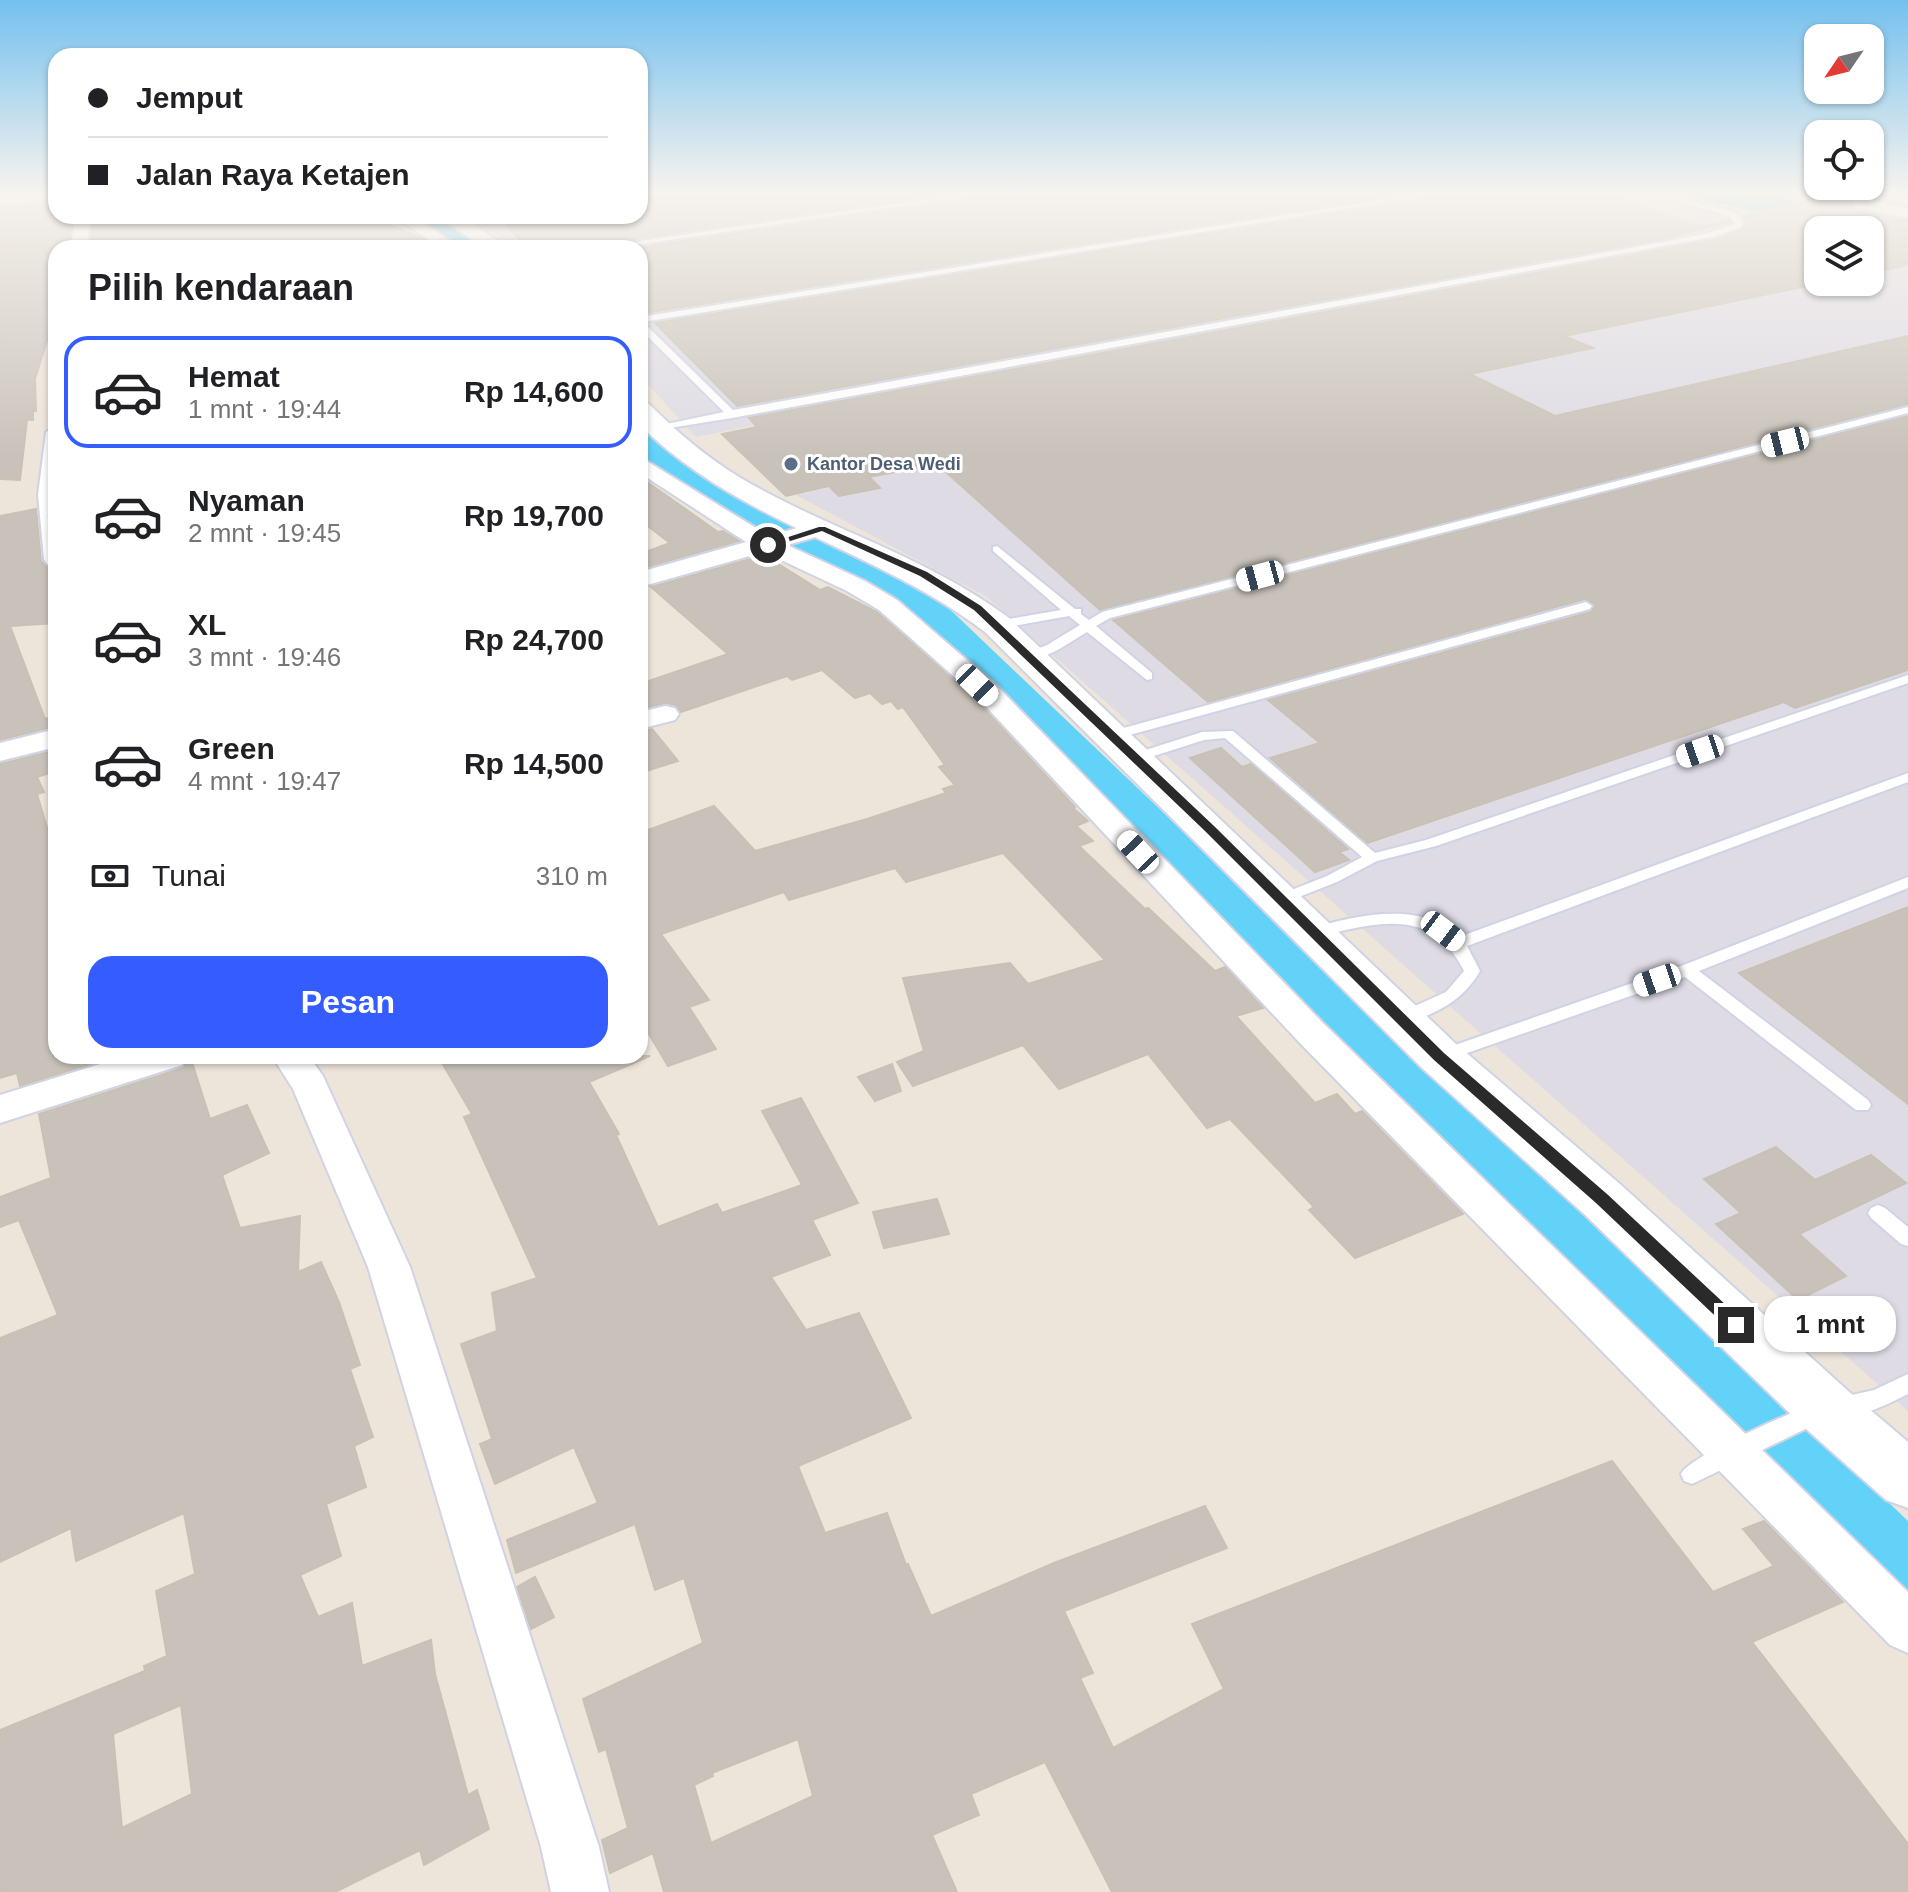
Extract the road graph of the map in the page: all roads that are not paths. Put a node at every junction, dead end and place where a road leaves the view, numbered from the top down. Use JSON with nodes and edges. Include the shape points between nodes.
{"nodes":[{"id":1,"x":905,"y":279,"type":"edge"},
{"id":2,"x":1472,"y":279,"type":"edge"},
{"id":3,"x":648,"y":321,"type":"edge"},
{"id":4,"x":648,"y":330,"type":"edge"},
{"id":5,"x":1908,"y":410,"type":"edge"},
{"id":6,"x":732,"y":415,"type":"junction"},
{"id":7,"x":648,"y":418,"type":"edge"},
{"id":8,"x":648,"y":467,"type":"edge"},
{"id":9,"x":796,"y":536,"type":"junction"},
{"id":10,"x":997,"y":549,"type":"dead end"},
{"id":11,"x":648,"y":578,"type":"edge"},
{"id":12,"x":1586,"y":606,"type":"dead end"},
{"id":13,"x":1075,"y":612,"type":"junction"},
{"id":14,"x":1106,"y":615,"type":"junction"},
{"id":15,"x":997,"y":625,"type":"junction"},
{"id":16,"x":1091,"y":627,"type":"junction"},
{"id":17,"x":1031,"y":656,"type":"junction"},
{"id":18,"x":1147,"y":676,"type":"dead end"},
{"id":19,"x":1908,"y":679,"type":"edge"},
{"id":20,"x":48,"y":740,"type":"edge"},
{"id":21,"x":1123,"y":747,"type":"junction"},
{"id":22,"x":0,"y":752,"type":"edge"},
{"id":23,"x":1908,"y":777,"type":"edge"},
{"id":24,"x":1372,"y":858,"type":"junction"},
{"id":25,"x":1908,"y":882,"type":"edge"},
{"id":26,"x":1281,"y":899,"type":"junction"},
{"id":27,"x":1315,"y":933,"type":"junction"},
{"id":28,"x":1458,"y":943,"type":"junction"},
{"id":29,"x":1687,"y":970,"type":"junction"},
{"id":30,"x":1401,"y":1018,"type":"junction"},
{"id":31,"x":1439,"y":1056,"type":"junction"},
{"id":32,"x":143,"y":1064,"type":"edge"},
{"id":33,"x":295,"y":1064,"type":"edge"},
{"id":34,"x":1862,"y":1105,"type":"dead end"},
{"id":35,"x":0,"y":1109,"type":"edge"},
{"id":36,"x":1878,"y":1213,"type":"dead end"},
{"id":37,"x":1908,"y":1238,"type":"edge"},
{"id":38,"x":1908,"y":1383,"type":"edge"},
{"id":39,"x":1812,"y":1415,"type":"junction"},
{"id":40,"x":1738,"y":1450,"type":"junction"},
{"id":41,"x":1692,"y":1474,"type":"dead end"},
{"id":42,"x":1908,"y":1480,"type":"edge"},
{"id":43,"x":1908,"y":1627,"type":"edge"},
{"id":44,"x":580,"y":1892,"type":"edge"}],
"edges":[{"from":1,"to":3,"type":"lane"},
{"from":2,"to":6,"type":"lane"},
{"from":4,"to":6,"type":"lane"},
{"from":5,"to":14,"type":"lane"},
{"from":6,"to":7,"type":"lane"},
{"from":7,"to":9,"type":"street"},
{"from":8,"to":9,"type":"street"},
{"from":9,"to":11,"type":"street"},
{"from":9,"to":15,"type":"street","via":[[923,574]]},
{"from":9,"to":40,"type":"street","via":[[902,615],[958,667],[1223,942]]},
{"from":10,"to":13,"type":"lane"},
{"from":12,"to":21,"type":"lane"},
{"from":13,"to":14,"type":"lane"},
{"from":13,"to":15,"type":"lane"},
{"from":13,"to":16,"type":"lane"},
{"from":14,"to":16,"type":"lane"},
{"from":15,"to":17,"type":"street"},
{"from":16,"to":17,"type":"lane"},
{"from":16,"to":18,"type":"lane"},
{"from":17,"to":21,"type":"street"},
{"from":19,"to":24,"type":"lane","via":[[1431,843]]},
{"from":20,"to":22,"type":"street"},
{"from":21,"to":24,"type":"lane","via":[[1228,734]]},
{"from":21,"to":26,"type":"street"},
{"from":23,"to":28,"type":"lane"},
{"from":24,"to":26,"type":"lane"},
{"from":25,"to":29,"type":"lane"},
{"from":26,"to":27,"type":"street"},
{"from":27,"to":28,"type":"lane","via":[[1415,919]]},
{"from":27,"to":30,"type":"street"},
{"from":28,"to":30,"type":"lane","via":[[1472,971],[1466,986],[1453,997]]},
{"from":29,"to":31,"type":"lane"},
{"from":29,"to":34,"type":"lane"},
{"from":30,"to":31,"type":"street"},
{"from":31,"to":39,"type":"street","via":[[1602,1199]]},
{"from":32,"to":35,"type":"street"},
{"from":33,"to":44,"type":"street","via":[[310,1086],[389,1267]]},
{"from":36,"to":37,"type":"lane"},
{"from":38,"to":39,"type":"lane","via":[[1878,1399]]},
{"from":39,"to":40,"type":"lane"},
{"from":39,"to":42,"type":"street"},
{"from":40,"to":41,"type":"lane"},
{"from":40,"to":43,"type":"street"}]}
